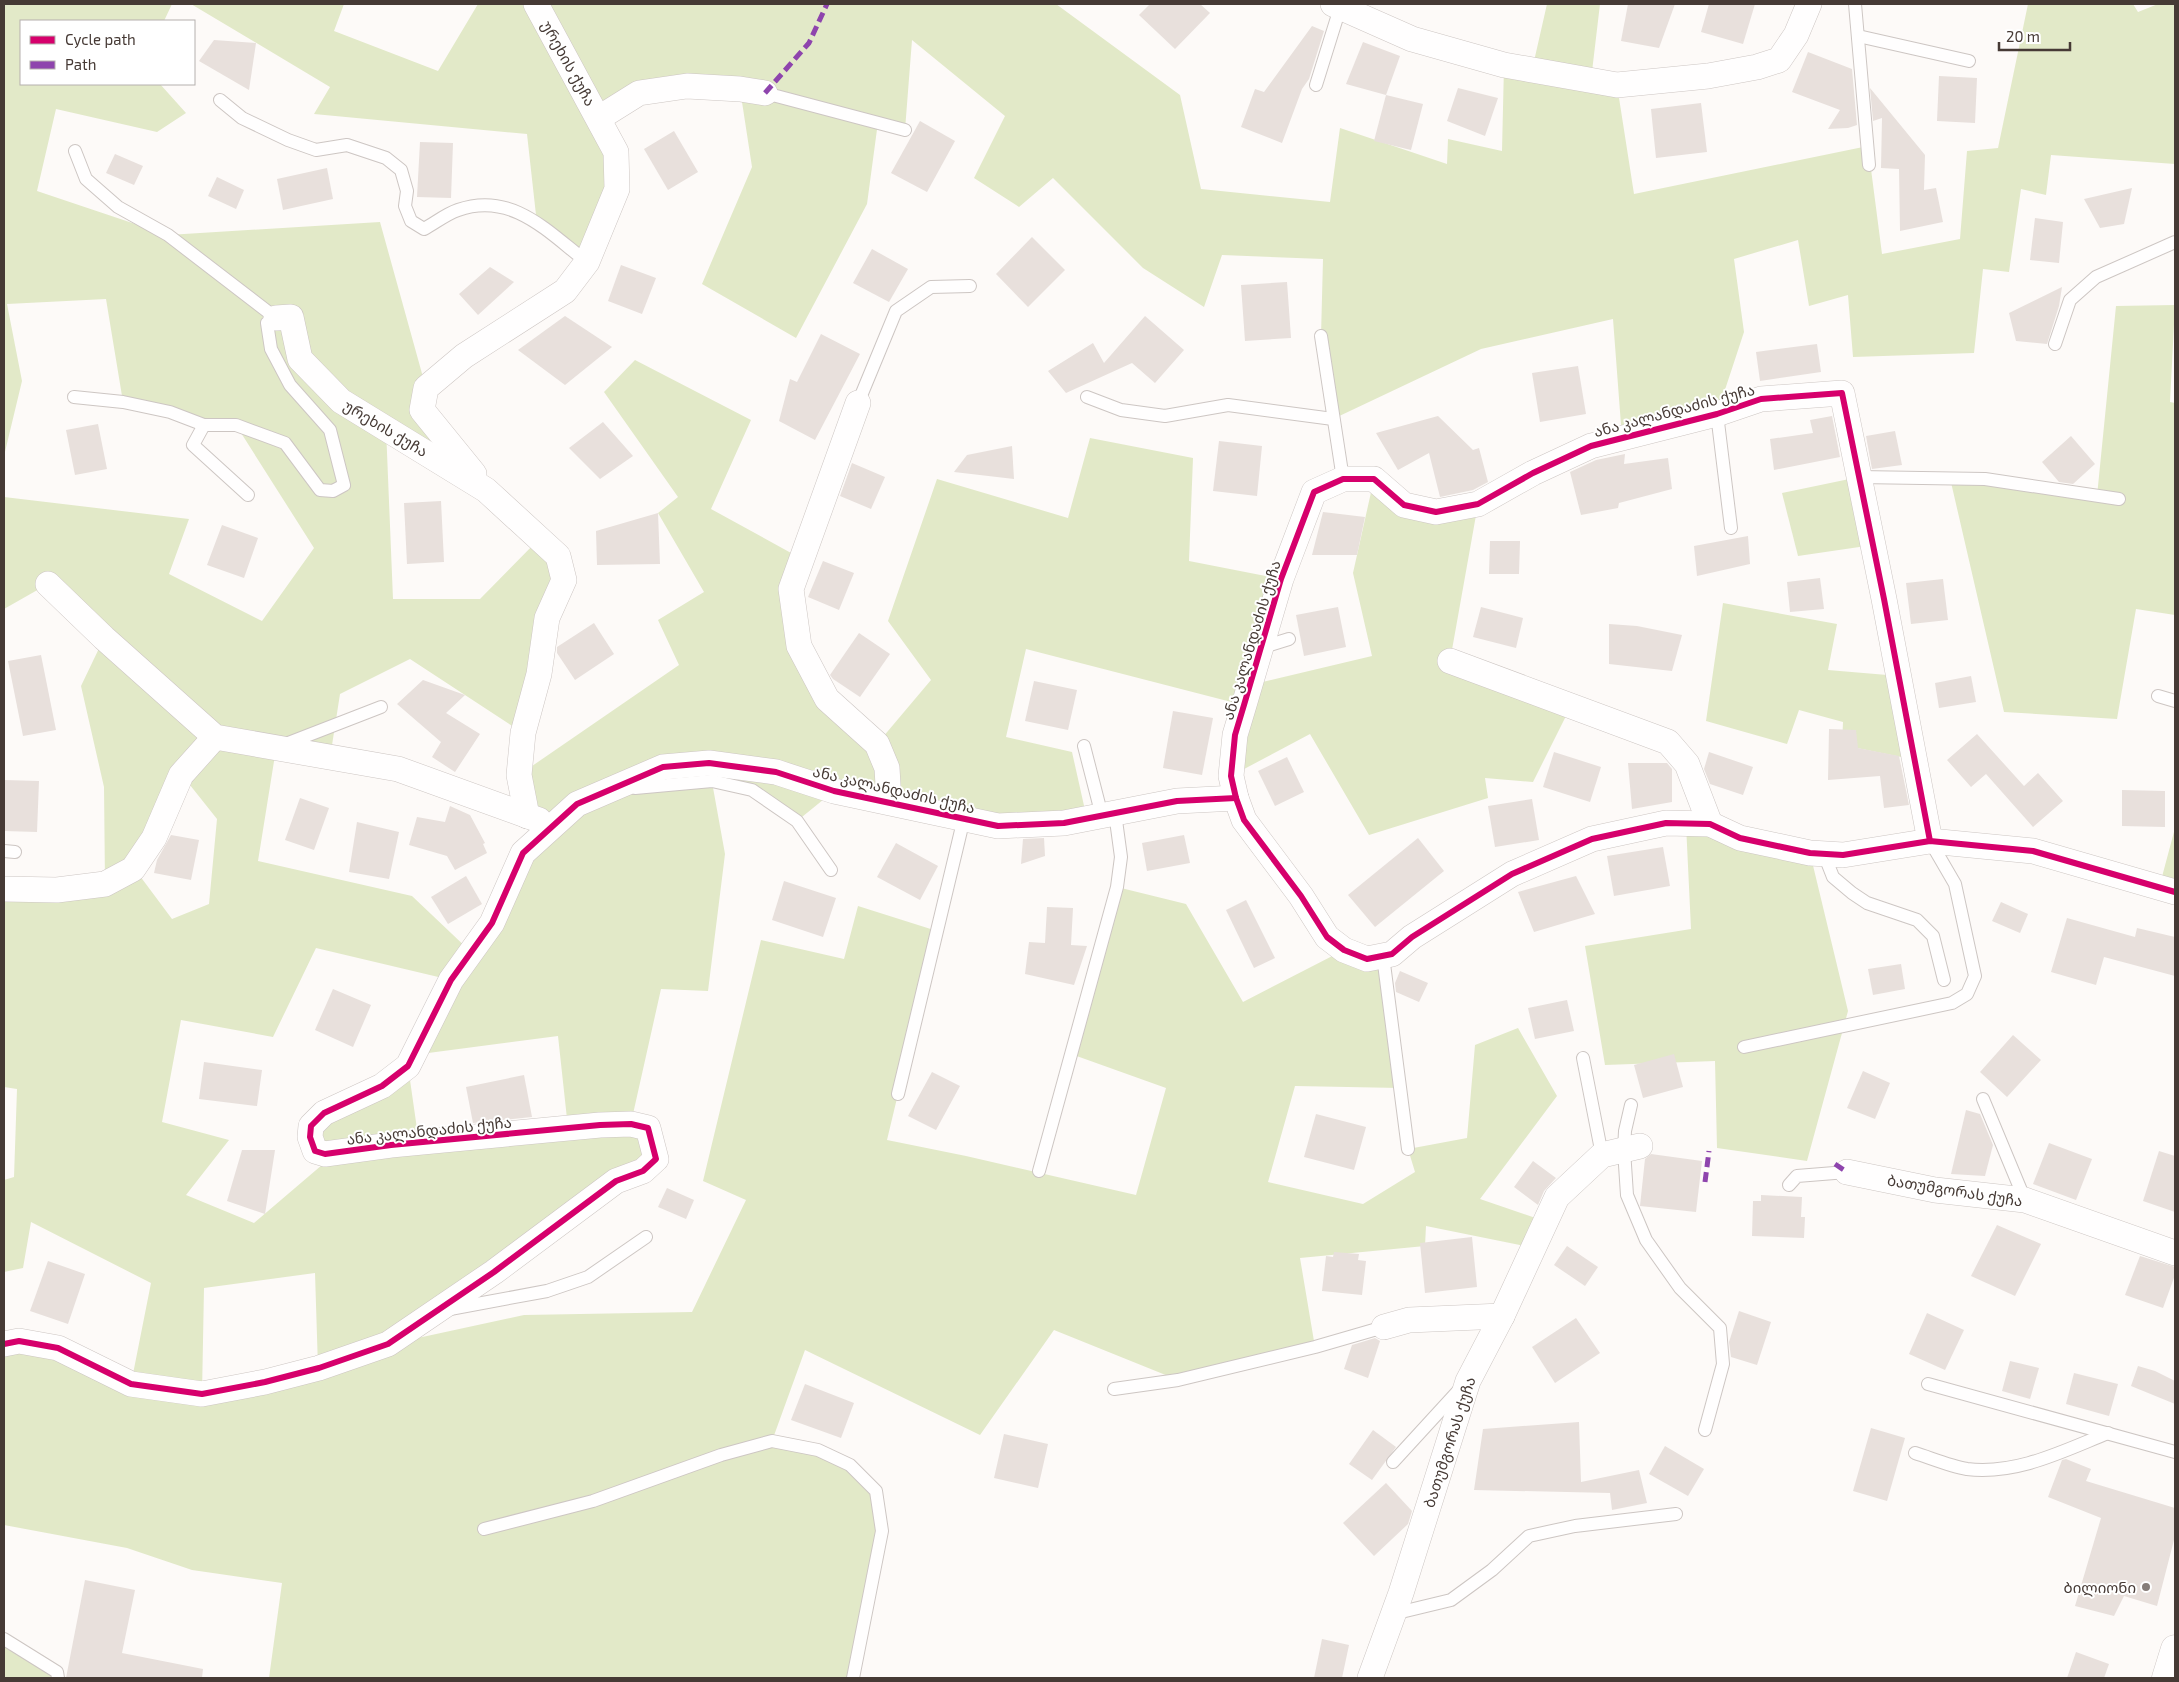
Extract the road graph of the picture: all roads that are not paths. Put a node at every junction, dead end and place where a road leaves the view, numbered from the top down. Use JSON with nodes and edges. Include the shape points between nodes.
{"nodes":[{"id":1,"x":536,"y":4,"type":"edge"},
{"id":2,"x":1809,"y":4,"type":"edge"},
{"id":3,"x":1855,"y":4,"type":"edge"},
{"id":4,"x":1336,"y":6,"type":"edge"},
{"id":5,"x":1858,"y":36,"type":"junction"},
{"id":6,"x":1969,"y":61,"type":"dead end"},
{"id":7,"x":1316,"y":85,"type":"dead end"},
{"id":8,"x":764,"y":93,"type":"joint"},
{"id":9,"x":220,"y":100,"type":"dead end"},
{"id":10,"x":599,"y":118,"type":"junction"},
{"id":11,"x":905,"y":130,"type":"dead end"},
{"id":12,"x":75,"y":151,"type":"dead end"},
{"id":13,"x":1869,"y":165,"type":"dead end"},
{"id":14,"x":2175,"y":242,"type":"edge"},
{"id":15,"x":587,"y":262,"type":"junction"},
{"id":16,"x":970,"y":286,"type":"dead end"},
{"id":17,"x":276,"y":318,"type":"junction"},
{"id":18,"x":1321,"y":336,"type":"dead end"},
{"id":19,"x":2055,"y":344,"type":"dead end"},
{"id":20,"x":74,"y":396,"type":"dead end"},
{"id":21,"x":1087,"y":398,"type":"dead end"},
{"id":22,"x":858,"y":403,"type":"joint"},
{"id":23,"x":1717,"y":414,"type":"junction"},
{"id":24,"x":1334,"y":420,"type":"junction"},
{"id":25,"x":204,"y":426,"type":"junction"},
{"id":26,"x":1859,"y":477,"type":"junction"},
{"id":27,"x":1343,"y":479,"type":"junction"},
{"id":28,"x":486,"y":490,"type":"junction"},
{"id":29,"x":248,"y":495,"type":"dead end"},
{"id":30,"x":2119,"y":499,"type":"dead end"},
{"id":31,"x":1731,"y":528,"type":"dead end"},
{"id":32,"x":48,"y":584,"type":"dead end"},
{"id":33,"x":1289,"y":639,"type":"dead end"},
{"id":34,"x":1260,"y":648,"type":"junction"},
{"id":35,"x":1450,"y":661,"type":"dead end"},
{"id":36,"x":2158,"y":696,"type":"dead end"},
{"id":37,"x":2175,"y":701,"type":"edge"},
{"id":38,"x":381,"y":707,"type":"dead end"},
{"id":39,"x":215,"y":737,"type":"junction"},
{"id":40,"x":1084,"y":746,"type":"dead end"},
{"id":41,"x":276,"y":748,"type":"junction"},
{"id":42,"x":601,"y":793,"type":"junction"},
{"id":43,"x":1236,"y":798,"type":"junction"},
{"id":44,"x":889,"y":802,"type":"junction"},
{"id":45,"x":1108,"y":815,"type":"junction"},
{"id":46,"x":528,"y":816,"type":"junction"},
{"id":47,"x":964,"y":818,"type":"junction"},
{"id":48,"x":1710,"y":824,"type":"junction"},
{"id":49,"x":553,"y":826,"type":"junction"},
{"id":50,"x":1930,"y":840,"type":"junction"},
{"id":51,"x":1824,"y":854,"type":"junction"},
{"id":52,"x":831,"y":870,"type":"dead end"},
{"id":53,"x":4,"y":889,"type":"edge"},
{"id":54,"x":2175,"y":892,"type":"edge"},
{"id":55,"x":1383,"y":956,"type":"junction"},
{"id":56,"x":1944,"y":980,"type":"dead end"},
{"id":57,"x":1744,"y":1047,"type":"dead end"},
{"id":58,"x":1583,"y":1058,"type":"dead end"},
{"id":59,"x":898,"y":1094,"type":"dead end"},
{"id":60,"x":1983,"y":1100,"type":"dead end"},
{"id":61,"x":1632,"y":1105,"type":"dead end"},
{"id":62,"x":1408,"y":1149,"type":"dead end"},
{"id":63,"x":1622,"y":1150,"type":"junction"},
{"id":64,"x":1038,"y":1172,"type":"dead end"},
{"id":65,"x":1847,"y":1172,"type":"joint"},
{"id":66,"x":1789,"y":1185,"type":"dead end"},
{"id":67,"x":2025,"y":1200,"type":"junction"},
{"id":68,"x":646,"y":1236,"type":"dead end"},
{"id":69,"x":2175,"y":1253,"type":"edge"},
{"id":70,"x":435,"y":1312,"type":"junction"},
{"id":71,"x":1502,"y":1316,"type":"junction"},
{"id":72,"x":1384,"y":1328,"type":"joint"},
{"id":73,"x":4,"y":1344,"type":"edge"},
{"id":74,"x":1468,"y":1381,"type":"junction"},
{"id":75,"x":1928,"y":1384,"type":"dead end"},
{"id":76,"x":1114,"y":1389,"type":"dead end"},
{"id":77,"x":1705,"y":1430,"type":"dead end"},
{"id":78,"x":2108,"y":1433,"type":"junction"},
{"id":79,"x":2175,"y":1452,"type":"edge"},
{"id":80,"x":1915,"y":1453,"type":"dead end"},
{"id":81,"x":1393,"y":1462,"type":"dead end"},
{"id":82,"x":1676,"y":1514,"type":"dead end"},
{"id":83,"x":484,"y":1529,"type":"dead end"},
{"id":84,"x":1393,"y":1614,"type":"junction"},
{"id":85,"x":4,"y":1639,"type":"edge"},
{"id":86,"x":2175,"y":1649,"type":"edge"},
{"id":87,"x":58,"y":1678,"type":"edge"},
{"id":88,"x":853,"y":1678,"type":"edge"},
{"id":89,"x":1370,"y":1678,"type":"edge"},
{"id":90,"x":2166,"y":1678,"type":"edge"}],
"edges":[{"from":1,"to":10,"type":"street","name":"ურეხის ქუჩა"},
{"from":2,"to":4,"type":"street","via":[[1796,35],[1779,60],[1708,76],[1617,85],[1504,65],[1412,39]]},
{"from":3,"to":5,"type":"lane"},
{"from":4,"to":7,"type":"lane"},
{"from":5,"to":6,"type":"lane"},
{"from":5,"to":13,"type":"lane"},
{"from":8,"to":10,"type":"street","via":[[687,86],[638,93]]},
{"from":8,"to":11,"type":"lane"},
{"from":9,"to":15,"type":"lane","via":[[242,118],[316,150],[347,145],[386,158],[401,170],[407,190],[405,206],[411,222],[424,229],[458,210],[490,204],[513,209]]},
{"from":10,"to":15,"type":"street","name":"ურეხის ქუჩა","via":[[616,152],[617,189]]},
{"from":12,"to":17,"type":"lane","via":[[86,179],[118,207],[168,235]]},
{"from":14,"to":19,"type":"lane","via":[[2096,277],[2070,300]]},
{"from":15,"to":28,"type":"street","name":"ურეხის ქუჩა","via":[[566,291],[464,356],[426,388],[422,410]]},
{"from":16,"to":22,"type":"lane","via":[[931,287],[896,312]]},
{"from":17,"to":25,"type":"lane","name":"ურეხის ქუჩა","via":[[267,323],[271,349],[290,385],[330,430],[344,485],[333,491],[320,490],[285,443],[236,425]]},
{"from":17,"to":28,"type":"street","name":"ურეხის ქუჩა","via":[[291,317],[300,359],[341,401]]},
{"from":18,"to":24,"type":"lane"},
{"from":20,"to":25,"type":"lane","via":[[170,412]]},
{"from":21,"to":24,"type":"lane","via":[[1121,410],[1165,416],[1228,405]]},
{"from":22,"to":44,"type":"street","via":[[791,589],[799,646],[827,699],[877,744],[887,768]]},
{"from":23,"to":26,"type":"street","name":"ანა კალანდაძის ქუჩა","via":[[1761,399],[1842,393]]},
{"from":23,"to":27,"type":"street","name":"ანა კალანდაძის ქუჩა","via":[[1591,446],[1478,504],[1436,512],[1404,505],[1374,480]]},
{"from":23,"to":31,"type":"lane"},
{"from":24,"to":27,"type":"lane"},
{"from":25,"to":29,"type":"lane","via":[[193,445]]},
{"from":26,"to":30,"type":"lane","via":[[1985,479]]},
{"from":26,"to":50,"type":"street","name":"ანა კალანდაძის ქუჩა"},
{"from":27,"to":34,"type":"street","name":"ანა კალანდაძის ქუჩა","via":[[1314,492],[1281,579]]},
{"from":28,"to":46,"type":"street","name":"ურეხის ქუჩა","via":[[558,556],[564,580],[547,618],[539,674],[523,734],[519,775]]},
{"from":32,"to":39,"type":"street"},
{"from":33,"to":34,"type":"lane"},
{"from":34,"to":43,"type":"street","name":"ანა კალანდაძის ქუჩა","via":[[1235,735],[1231,776]]},
{"from":35,"to":48,"type":"street","via":[[1668,742],[1687,764]]},
{"from":36,"to":37,"type":"lane"},
{"from":38,"to":41,"type":"lane"},
{"from":39,"to":41,"type":"street"},
{"from":39,"to":53,"type":"street","via":[[181,775],[154,838],[133,869],[105,884],[57,890]]},
{"from":40,"to":45,"type":"lane"},
{"from":41,"to":46,"type":"street","via":[[398,770]]},
{"from":42,"to":44,"type":"street","name":"ანა კალანდაძის ქუჩა","via":[[663,767],[709,763],[776,772],[834,792]]},
{"from":42,"to":49,"type":"street","name":"ანა კალანდაძის ქუჩა","via":[[577,804]]},
{"from":42,"to":52,"type":"lane","via":[[712,781],[752,790],[797,821]]},
{"from":43,"to":45,"type":"street","name":"ანა კალანდაძის ქუჩა","via":[[1177,801]]},
{"from":43,"to":55,"type":"street","name":"ანა კალანდაძის ქუჩა","via":[[1244,820],[1328,937],[1344,950],[1367,959]]},
{"from":44,"to":47,"type":"street","name":"ანა კალანდაძის ქუჩა"},
{"from":45,"to":47,"type":"street","name":"ანა კალანდაძის ქუჩა","via":[[1064,823],[998,826]]},
{"from":45,"to":64,"type":"lane","via":[[1121,857],[1117,887]]},
{"from":46,"to":49,"type":"street"},
{"from":47,"to":59,"type":"lane"},
{"from":48,"to":51,"type":"street","via":[[1740,838]]},
{"from":48,"to":55,"type":"street","via":[[1666,823],[1592,839],[1512,874],[1412,937],[1392,954]]},
{"from":49,"to":70,"type":"street","name":"ანა კალანდაძის ქუჩა","via":[[522,853],[492,922],[451,980],[408,1066],[382,1086],[324,1113],[311,1126],[310,1137],[315,1151],[326,1154],[631,1124],[648,1128],[656,1159],[643,1171],[616,1181]]},
{"from":50,"to":51,"type":"street"},
{"from":50,"to":54,"type":"street","via":[[2033,851]]},
{"from":50,"to":57,"type":"lane","via":[[1955,884],[1975,976],[1967,994],[1952,1003]]},
{"from":51,"to":56,"type":"lane","via":[[1833,877],[1852,893],[1867,903],[1917,920],[1933,936]]},
{"from":55,"to":62,"type":"lane"},
{"from":58,"to":63,"type":"lane"},
{"from":60,"to":67,"type":"lane"},
{"from":61,"to":63,"type":"lane"},
{"from":63,"to":71,"type":"street","name":"ბათუმგორას ქუჩა","via":[[1556,1197]]},
{"from":63,"to":77,"type":"lane","via":[[1627,1195],[1646,1240],[1680,1288],[1720,1328],[1723,1364]]},
{"from":65,"to":66,"type":"lane","via":[[1797,1176]]},
{"from":65,"to":67,"type":"street","name":"ბათუმგორას ქუჩა","via":[[1934,1190]]},
{"from":67,"to":69,"type":"street","name":"ბათუმგორას ქუჩა"},
{"from":68,"to":70,"type":"lane","via":[[588,1277],[547,1291]]},
{"from":70,"to":73,"type":"street","name":"ანა კალანდაძის ქუჩა","via":[[388,1344],[319,1368],[202,1394],[131,1384],[58,1348],[19,1341]]},
{"from":71,"to":72,"type":"street","via":[[1409,1320]]},
{"from":71,"to":74,"type":"street","name":"ბათუმგორას ქუჩა"},
{"from":72,"to":76,"type":"lane","via":[[1178,1380]]},
{"from":74,"to":81,"type":"lane"},
{"from":74,"to":84,"type":"street","name":"ბათუმგორას ქუჩა"},
{"from":75,"to":78,"type":"lane"},
{"from":78,"to":79,"type":"lane"},
{"from":78,"to":80,"type":"lane","via":[[2032,1464],[2002,1468],[1966,1469]]},
{"from":82,"to":84,"type":"lane","via":[[1574,1526],[1530,1536],[1451,1600]]},
{"from":83,"to":88,"type":"lane","via":[[593,1501],[721,1455],[772,1441],[818,1450],[850,1465],[876,1491],[882,1531]]},
{"from":84,"to":89,"type":"street","name":"ბათუმგორას ქუჩა"},
{"from":85,"to":87,"type":"lane","via":[[57,1672]]},
{"from":86,"to":90,"type":"street"}]}
